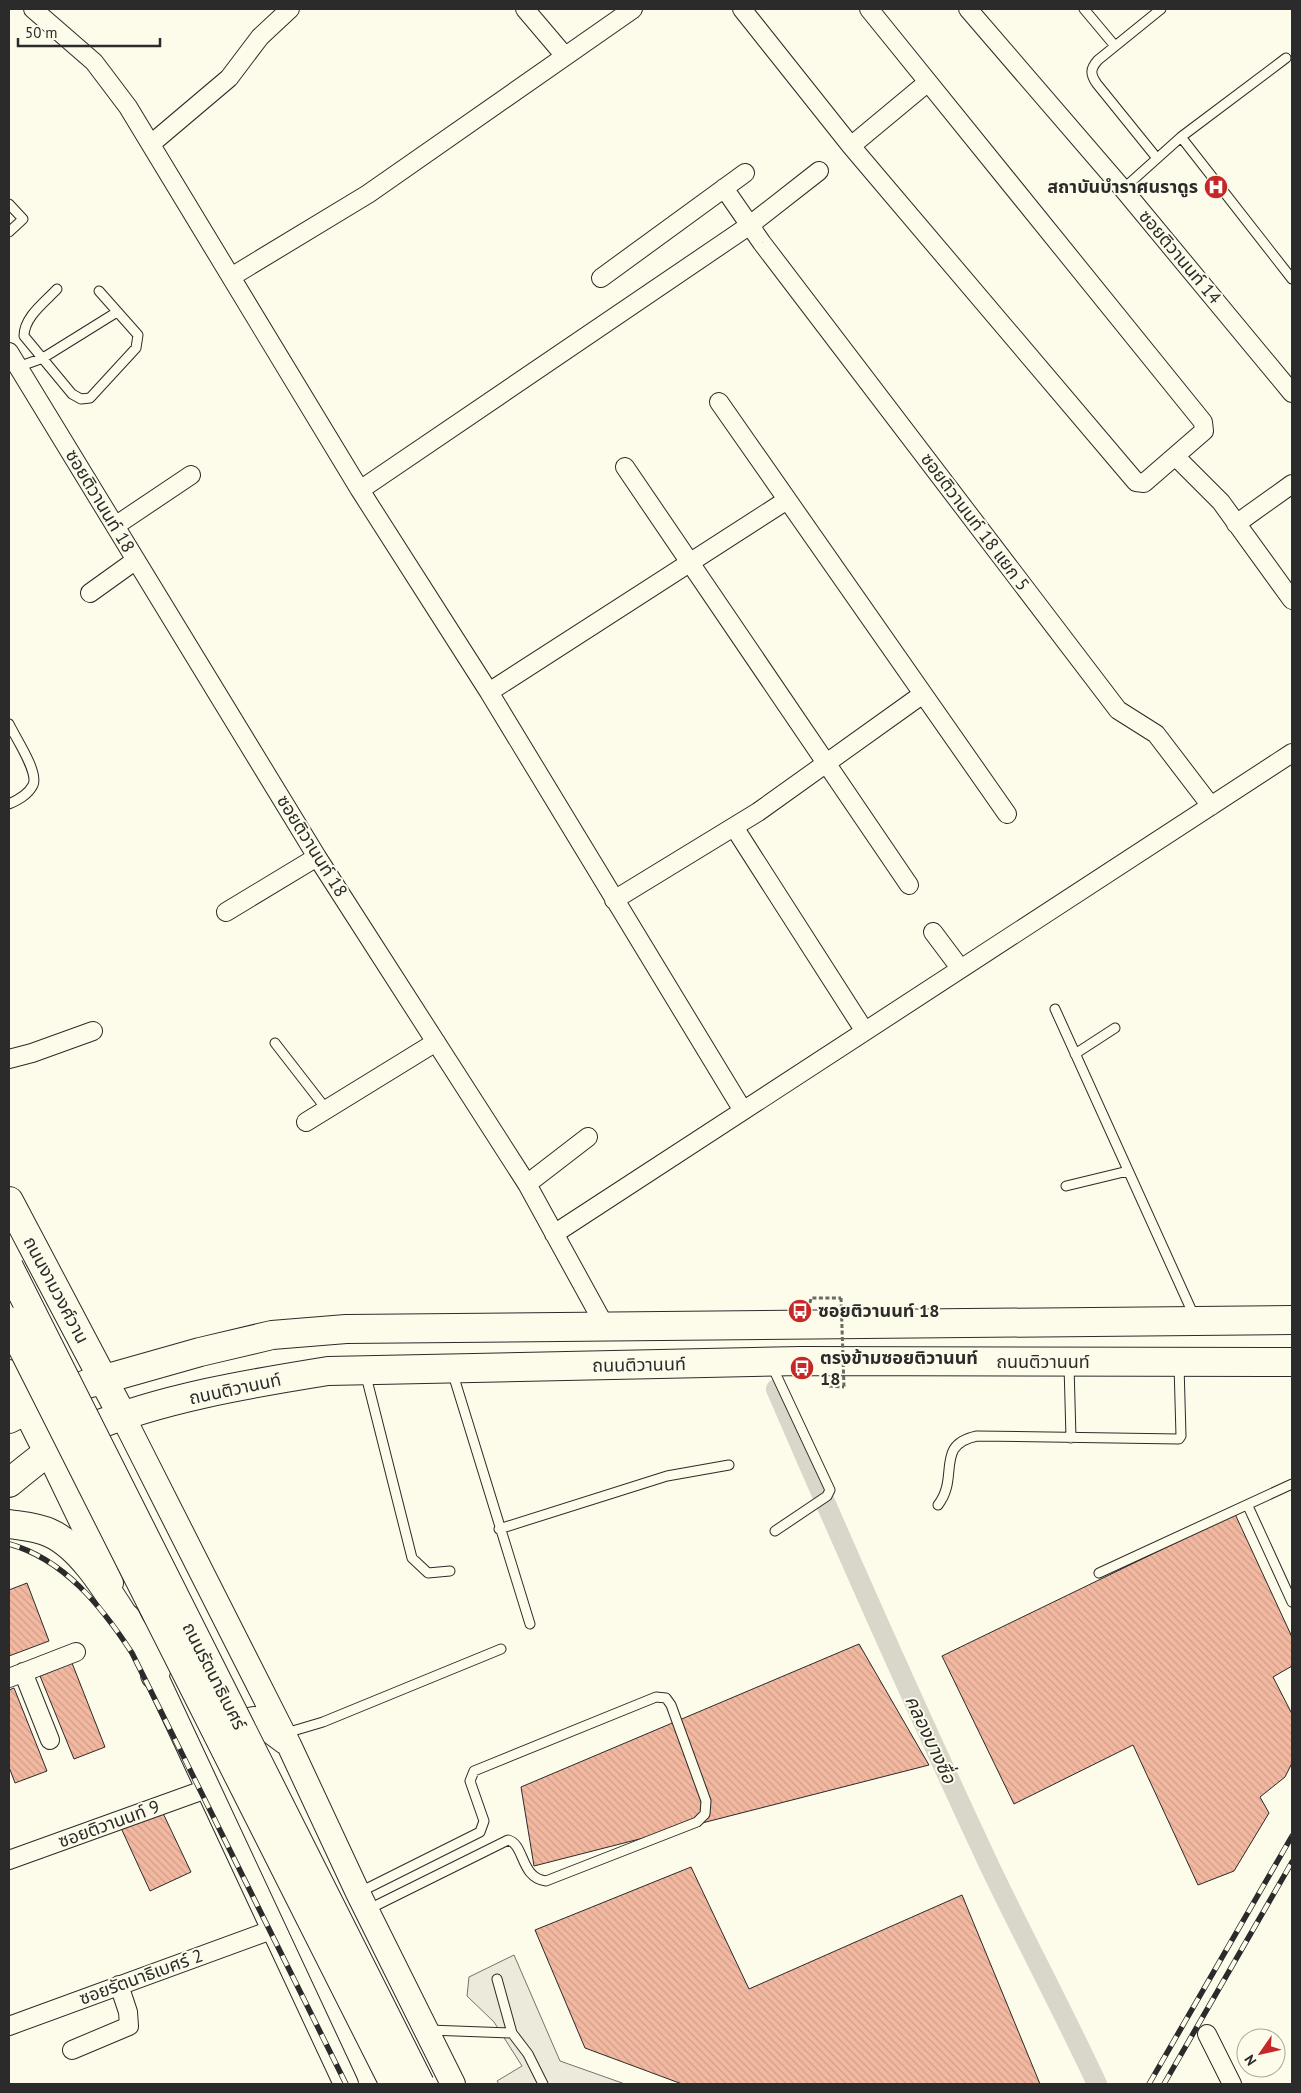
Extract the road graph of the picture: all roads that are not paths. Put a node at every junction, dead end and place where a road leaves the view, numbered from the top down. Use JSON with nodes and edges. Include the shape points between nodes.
{"nodes":[{"id":1,"x":34,"y":9,"type":"edge"},
{"id":2,"x":290,"y":9,"type":"edge"},
{"id":3,"x":525,"y":9,"type":"edge"},
{"id":4,"x":633,"y":9,"type":"edge"},
{"id":5,"x":742,"y":9,"type":"edge"},
{"id":6,"x":869,"y":9,"type":"edge"},
{"id":7,"x":968,"y":9,"type":"edge"},
{"id":8,"x":1084,"y":9,"type":"edge"},
{"id":9,"x":1161,"y":9,"type":"edge"},
{"id":10,"x":1115,"y":46,"type":"junction"},
{"id":11,"x":564,"y":55,"type":"junction"},
{"id":12,"x":1286,"y":58,"type":"dead end"},
{"id":13,"x":928,"y":82,"type":"junction"},
{"id":14,"x":1181,"y":137,"type":"junction"},
{"id":15,"x":151,"y":144,"type":"junction"},
{"id":16,"x":851,"y":146,"type":"junction"},
{"id":17,"x":1156,"y":157,"type":"junction"},
{"id":18,"x":819,"y":171,"type":"dead end"},
{"id":19,"x":745,"y":173,"type":"dead end"},
{"id":20,"x":724,"y":188,"type":"junction"},
{"id":21,"x":1123,"y":189,"type":"junction"},
{"id":22,"x":9,"y":204,"type":"edge"},
{"id":23,"x":750,"y":225,"type":"junction"},
{"id":24,"x":9,"y":232,"type":"edge"},
{"id":25,"x":231,"y":277,"type":"junction"},
{"id":26,"x":601,"y":278,"type":"dead end"},
{"id":27,"x":1292,"y":279,"type":"edge"},
{"id":28,"x":57,"y":289,"type":"dead end"},
{"id":29,"x":99,"y":291,"type":"dead end"},
{"id":30,"x":117,"y":312,"type":"junction"},
{"id":31,"x":43,"y":358,"type":"junction"},
{"id":32,"x":12,"y":363,"type":"edge"},
{"id":33,"x":1292,"y":393,"type":"edge"},
{"id":34,"x":719,"y":402,"type":"dead end"},
{"id":35,"x":1176,"y":457,"type":"junction"},
{"id":36,"x":626,"y":467,"type":"dead end"},
{"id":37,"x":191,"y":475,"type":"dead end"},
{"id":38,"x":1292,"y":484,"type":"edge"},
{"id":39,"x":360,"y":490,"type":"junction"},
{"id":40,"x":787,"y":500,"type":"junction"},
{"id":41,"x":1236,"y":524,"type":"junction"},
{"id":42,"x":115,"y":526,"type":"junction"},
{"id":43,"x":136,"y":560,"type":"junction"},
{"id":44,"x":690,"y":562,"type":"junction"},
{"id":45,"x":90,"y":593,"type":"dead end"},
{"id":46,"x":1292,"y":600,"type":"edge"},
{"id":47,"x":489,"y":692,"type":"junction"},
{"id":48,"x":923,"y":694,"type":"junction"},
{"id":49,"x":9,"y":724,"type":"edge"},
{"id":50,"x":1292,"y":753,"type":"edge"},
{"id":51,"x":827,"y":763,"type":"junction"},
{"id":52,"x":9,"y":804,"type":"edge"},
{"id":53,"x":1211,"y":806,"type":"junction"},
{"id":54,"x":1008,"y":814,"type":"dead end"},
{"id":55,"x":734,"y":827,"type":"junction"},
{"id":56,"x":317,"y":857,"type":"junction"},
{"id":57,"x":909,"y":885,"type":"dead end"},
{"id":58,"x":614,"y":900,"type":"junction"},
{"id":59,"x":226,"y":912,"type":"dead end"},
{"id":60,"x":933,"y":932,"type":"dead end"},
{"id":61,"x":960,"y":968,"type":"junction"},
{"id":62,"x":1055,"y":1009,"type":"dead end"},
{"id":63,"x":1115,"y":1028,"type":"dead end"},
{"id":64,"x":864,"y":1030,"type":"junction"},
{"id":65,"x":93,"y":1031,"type":"dead end"},
{"id":66,"x":436,"y":1042,"type":"junction"},
{"id":67,"x":275,"y":1043,"type":"dead end"},
{"id":68,"x":1075,"y":1054,"type":"junction"},
{"id":69,"x":9,"y":1059,"type":"edge"},
{"id":70,"x":327,"y":1110,"type":"junction"},
{"id":71,"x":742,"y":1110,"type":"junction"},
{"id":72,"x":306,"y":1122,"type":"dead end"},
{"id":73,"x":588,"y":1137,"type":"dead end"},
{"id":74,"x":1128,"y":1171,"type":"junction"},
{"id":75,"x":528,"y":1184,"type":"junction"},
{"id":76,"x":1066,"y":1186,"type":"dead end"},
{"id":77,"x":9,"y":1201,"type":"edge"},
{"id":78,"x":554,"y":1234,"type":"junction"},
{"id":79,"x":9,"y":1267,"type":"edge"},
{"id":80,"x":9,"y":1278,"type":"edge"},
{"id":81,"x":1292,"y":1320,"type":"edge"},
{"id":82,"x":9,"y":1321,"type":"edge"},
{"id":83,"x":1196,"y":1321,"type":"junction"},
{"id":84,"x":604,"y":1326,"type":"junction"},
{"id":85,"x":1068,"y":1362,"type":"junction"},
{"id":86,"x":1178,"y":1362,"type":"junction"},
{"id":87,"x":1292,"y":1362,"type":"edge"},
{"id":88,"x":770,"y":1363,"type":"junction"},
{"id":89,"x":451,"y":1368,"type":"junction"},
{"id":90,"x":364,"y":1370,"type":"junction"},
{"id":91,"x":9,"y":1374,"type":"edge"},
{"id":92,"x":95,"y":1382,"type":"junction"},
{"id":93,"x":54,"y":1396,"type":"junction"},
{"id":94,"x":18,"y":1414,"type":"edge"},
{"id":95,"x":123,"y":1417,"type":"junction"},
{"id":96,"x":86,"y":1430,"type":"junction"},
{"id":97,"x":1071,"y":1438,"type":"junction"},
{"id":98,"x":55,"y":1449,"type":"junction"},
{"id":99,"x":729,"y":1465,"type":"dead end"},
{"id":100,"x":9,"y":1483,"type":"edge"},
{"id":101,"x":1292,"y":1484,"type":"edge"},
{"id":102,"x":938,"y":1505,"type":"dead end"},
{"id":103,"x":1248,"y":1506,"type":"junction"},
{"id":104,"x":9,"y":1524,"type":"edge"},
{"id":105,"x":499,"y":1529,"type":"junction"},
{"id":106,"x":775,"y":1531,"type":"dead end"},
{"id":107,"x":450,"y":1571,"type":"dead end"},
{"id":108,"x":1099,"y":1573,"type":"dead end"},
{"id":109,"x":1292,"y":1602,"type":"edge"},
{"id":110,"x":530,"y":1624,"type":"dead end"},
{"id":111,"x":136,"y":1635,"type":"junction"},
{"id":112,"x":501,"y":1649,"type":"dead end"},
{"id":113,"x":76,"y":1652,"type":"dead end"},
{"id":114,"x":16,"y":1675,"type":"edge"},
{"id":115,"x":155,"y":1675,"type":"junction"},
{"id":116,"x":50,"y":1740,"type":"dead end"},
{"id":117,"x":286,"y":1740,"type":"junction"},
{"id":118,"x":207,"y":1786,"type":"junction"},
{"id":119,"x":9,"y":1860,"type":"edge"},
{"id":120,"x":363,"y":1902,"type":"junction"},
{"id":121,"x":274,"y":1929,"type":"junction"},
{"id":122,"x":497,"y":1978,"type":"dead end"},
{"id":123,"x":119,"y":1985,"type":"junction"},
{"id":124,"x":9,"y":2026,"type":"edge"},
{"id":125,"x":426,"y":2030,"type":"junction"},
{"id":126,"x":512,"y":2033,"type":"junction"},
{"id":127,"x":1207,"y":2034,"type":"dead end"},
{"id":128,"x":72,"y":2050,"type":"dead end"},
{"id":129,"x":346,"y":2084,"type":"edge"},
{"id":130,"x":394,"y":2084,"type":"edge"},
{"id":131,"x":420,"y":2084,"type":"edge"},
{"id":132,"x":453,"y":2084,"type":"edge"},
{"id":133,"x":543,"y":2084,"type":"edge"},
{"id":134,"x":1232,"y":2084,"type":"edge"}],
"edges":[{"from":1,"to":15,"type":"street","via":[[94,62],[128,106]]},
{"from":2,"to":15,"type":"street","via":[[260,37],[229,78]]},
{"from":3,"to":11,"type":"street"},
{"from":4,"to":11,"type":"street"},
{"from":5,"to":16,"type":"street"},
{"from":6,"to":13,"type":"street"},
{"from":7,"to":21,"type":"street","name":"ซอยติวานนท์ 14"},
{"from":8,"to":10,"type":"lane"},
{"from":9,"to":10,"type":"lane"},
{"from":10,"to":17,"type":"lane","via":[[1091,68],[1092,77]]},
{"from":11,"to":25,"type":"street","via":[[368,194]]},
{"from":12,"to":14,"type":"lane"},
{"from":13,"to":16,"type":"street"},
{"from":13,"to":35,"type":"street","via":[[1203,422],[1204,431]]},
{"from":14,"to":17,"type":"lane"},
{"from":14,"to":27,"type":"lane"},
{"from":15,"to":25,"type":"street"},
{"from":16,"to":35,"type":"street","via":[[1136,482],[1144,483]]},
{"from":17,"to":21,"type":"lane"},
{"from":18,"to":23,"type":"street"},
{"from":19,"to":20,"type":"street"},
{"from":20,"to":23,"type":"street","name":"ซอยติวานนท์ 18 แยก 5"},
{"from":20,"to":26,"type":"street"},
{"from":21,"to":33,"type":"street","name":"ซอยติวานนท์ 14"},
{"from":22,"to":24,"type":"lane","via":[[23,219]]},
{"from":23,"to":39,"type":"street"},
{"from":23,"to":53,"type":"street","name":"ซอยติวานนท์ 18 แยก 5","via":[[1118,710],[1156,734]]},
{"from":25,"to":39,"type":"street"},
{"from":28,"to":31,"type":"lane","via":[[28,319],[24,328],[24,336]]},
{"from":29,"to":30,"type":"lane"},
{"from":30,"to":31,"type":"lane"},
{"from":30,"to":31,"type":"lane","via":[[138,335],[136,348],[90,398],[81,399],[72,394]]},
{"from":31,"to":32,"type":"lane"},
{"from":32,"to":42,"type":"street","name":"ซอยติวานนท์ 18"},
{"from":34,"to":40,"type":"street"},
{"from":35,"to":41,"type":"street","via":[[1221,502]]},
{"from":36,"to":44,"type":"street"},
{"from":37,"to":42,"type":"street"},
{"from":38,"to":41,"type":"street"},
{"from":39,"to":47,"type":"street"},
{"from":40,"to":44,"type":"street"},
{"from":40,"to":48,"type":"street"},
{"from":41,"to":46,"type":"street"},
{"from":42,"to":43,"type":"street","name":"ซอยติวานนท์ 18"},
{"from":43,"to":45,"type":"street"},
{"from":43,"to":56,"type":"street","name":"ซอยติวานนท์ 18"},
{"from":44,"to":47,"type":"street"},
{"from":44,"to":51,"type":"street"},
{"from":47,"to":58,"type":"street"},
{"from":48,"to":51,"type":"street"},
{"from":48,"to":54,"type":"street"},
{"from":49,"to":52,"type":"lane","via":[[35,774],[34,784],[25,796]]},
{"from":50,"to":53,"type":"street"},
{"from":51,"to":55,"type":"street"},
{"from":51,"to":57,"type":"street"},
{"from":53,"to":61,"type":"street"},
{"from":55,"to":58,"type":"street"},
{"from":55,"to":64,"type":"street"},
{"from":56,"to":59,"type":"street"},
{"from":56,"to":66,"type":"street","name":"ซอยติวานนท์ 18"},
{"from":58,"to":71,"type":"street"},
{"from":60,"to":61,"type":"street"},
{"from":61,"to":64,"type":"street"},
{"from":62,"to":68,"type":"lane"},
{"from":63,"to":68,"type":"lane"},
{"from":64,"to":71,"type":"street"},
{"from":65,"to":69,"type":"street","via":[[32,1054]]},
{"from":66,"to":70,"type":"street"},
{"from":66,"to":75,"type":"street","name":"ซอยติวานนท์ 18"},
{"from":67,"to":70,"type":"lane"},
{"from":68,"to":74,"type":"lane"},
{"from":70,"to":72,"type":"street"},
{"from":71,"to":78,"type":"street"},
{"from":73,"to":75,"type":"street"},
{"from":74,"to":76,"type":"lane"},
{"from":74,"to":83,"type":"lane"},
{"from":75,"to":78,"type":"street","name":"ซอยติวานนท์ 18"},
{"from":77,"to":92,"type":"main road","name":"ถนนงามวงศ์วาน"},
{"from":78,"to":84,"type":"street","name":"ซอยติวานนท์ 18"},
{"from":79,"to":131,"type":"main road","name":"ถนนรัตนาธิเบศร์","bridge":true},
{"from":80,"to":93,"type":"main road","via":[[50,1373]]},
{"from":81,"to":83,"type":"main road"},
{"from":82,"to":130,"type":"main road","name":"ถนนรัตนาธิเบศร์","bridge":true},
{"from":83,"to":84,"type":"main road"},
{"from":84,"to":92,"type":"main road","via":[[346,1329],[272,1335]]},
{"from":85,"to":86,"type":"main road","name":"ถนนติวานนท์"},
{"from":85,"to":88,"type":"main road","name":"ถนนติวานนท์"},
{"from":85,"to":97,"type":"lane"},
{"from":86,"to":87,"type":"main road","name":"ถนนติวานนท์"},
{"from":86,"to":97,"type":"lane","via":[[1179,1439]]},
{"from":88,"to":89,"type":"main road","name":"ถนนติวานนท์"},
{"from":88,"to":106,"type":"lane","via":[[830,1488],[827,1496]]},
{"from":89,"to":90,"type":"main road","name":"ถนนติวานนท์"},
{"from":89,"to":105,"type":"lane"},
{"from":90,"to":95,"type":"main road","name":"ถนนติวานนท์","via":[[328,1371],[262,1382]]},
{"from":90,"to":107,"type":"lane","via":[[412,1558],[428,1573]]},
{"from":91,"to":94,"type":"main road"},
{"from":92,"to":93,"type":"main road"},
{"from":92,"to":95,"type":"main road","name":"ถนนรัตนาธิเบศร์"},
{"from":92,"to":96,"type":"main road"},
{"from":93,"to":94,"type":"main road"},
{"from":93,"to":98,"type":"main road"},
{"from":94,"to":98,"type":"main road"},
{"from":95,"to":96,"type":"main road","name":"ถนนติวานนท์"},
{"from":95,"to":117,"type":"main road","name":"ถนนรัตนาธิเบศร์"},
{"from":96,"to":98,"type":"main road","name":"ถนนติวานนท์"},
{"from":96,"to":115,"type":"main road","via":[[89,1454],[162,1600],[163,1641]]},
{"from":97,"to":102,"type":"lane","via":[[977,1436],[960,1441],[953,1449],[945,1496]]},
{"from":98,"to":100,"type":"main road","name":"ถนนติวานนท์"},
{"from":98,"to":111,"type":"main road"},
{"from":99,"to":105,"type":"lane","via":[[667,1476]]},
{"from":101,"to":103,"type":"lane"},
{"from":103,"to":108,"type":"lane"},
{"from":103,"to":109,"type":"lane"},
{"from":104,"to":111,"type":"main road","via":[[44,1530],[76,1551]]},
{"from":105,"to":110,"type":"lane"},
{"from":111,"to":115,"type":"main road"},
{"from":112,"to":117,"type":"lane"},
{"from":113,"to":114,"type":"street"},
{"from":114,"to":116,"type":"street"},
{"from":115,"to":118,"type":"main road"},
{"from":117,"to":118,"type":"main road","via":[[254,1719],[222,1724],[204,1750]]},
{"from":117,"to":120,"type":"main road","name":"ถนนรัตนาธิเบศร์"},
{"from":118,"to":119,"type":"street","name":"ซอยติวานนท์ 9"},
{"from":118,"to":121,"type":"main road"},
{"from":120,"to":120,"type":"lane","via":[[480,1832],[484,1824],[470,1781],[474,1771],[656,1696],[666,1698],[671,1705],[706,1804],[705,1814],[697,1822],[546,1881],[530,1874],[514,1843],[508,1840]]},
{"from":120,"to":125,"type":"main road","name":"ถนนรัตนาธิเบศร์"},
{"from":121,"to":123,"type":"street","name":"ซอยรัตนาธิเบศร์ 2"},
{"from":121,"to":129,"type":"main road"},
{"from":122,"to":126,"type":"lane"},
{"from":123,"to":124,"type":"street","name":"ซอยรัตนาธิเบศร์ 2"},
{"from":123,"to":128,"type":"street","via":[[129,2026]]},
{"from":125,"to":126,"type":"lane"},
{"from":125,"to":132,"type":"main road","name":"ถนนรัตนาธิเบศร์"},
{"from":126,"to":133,"type":"lane","via":[[528,2054]]},
{"from":127,"to":134,"type":"street"}]}
